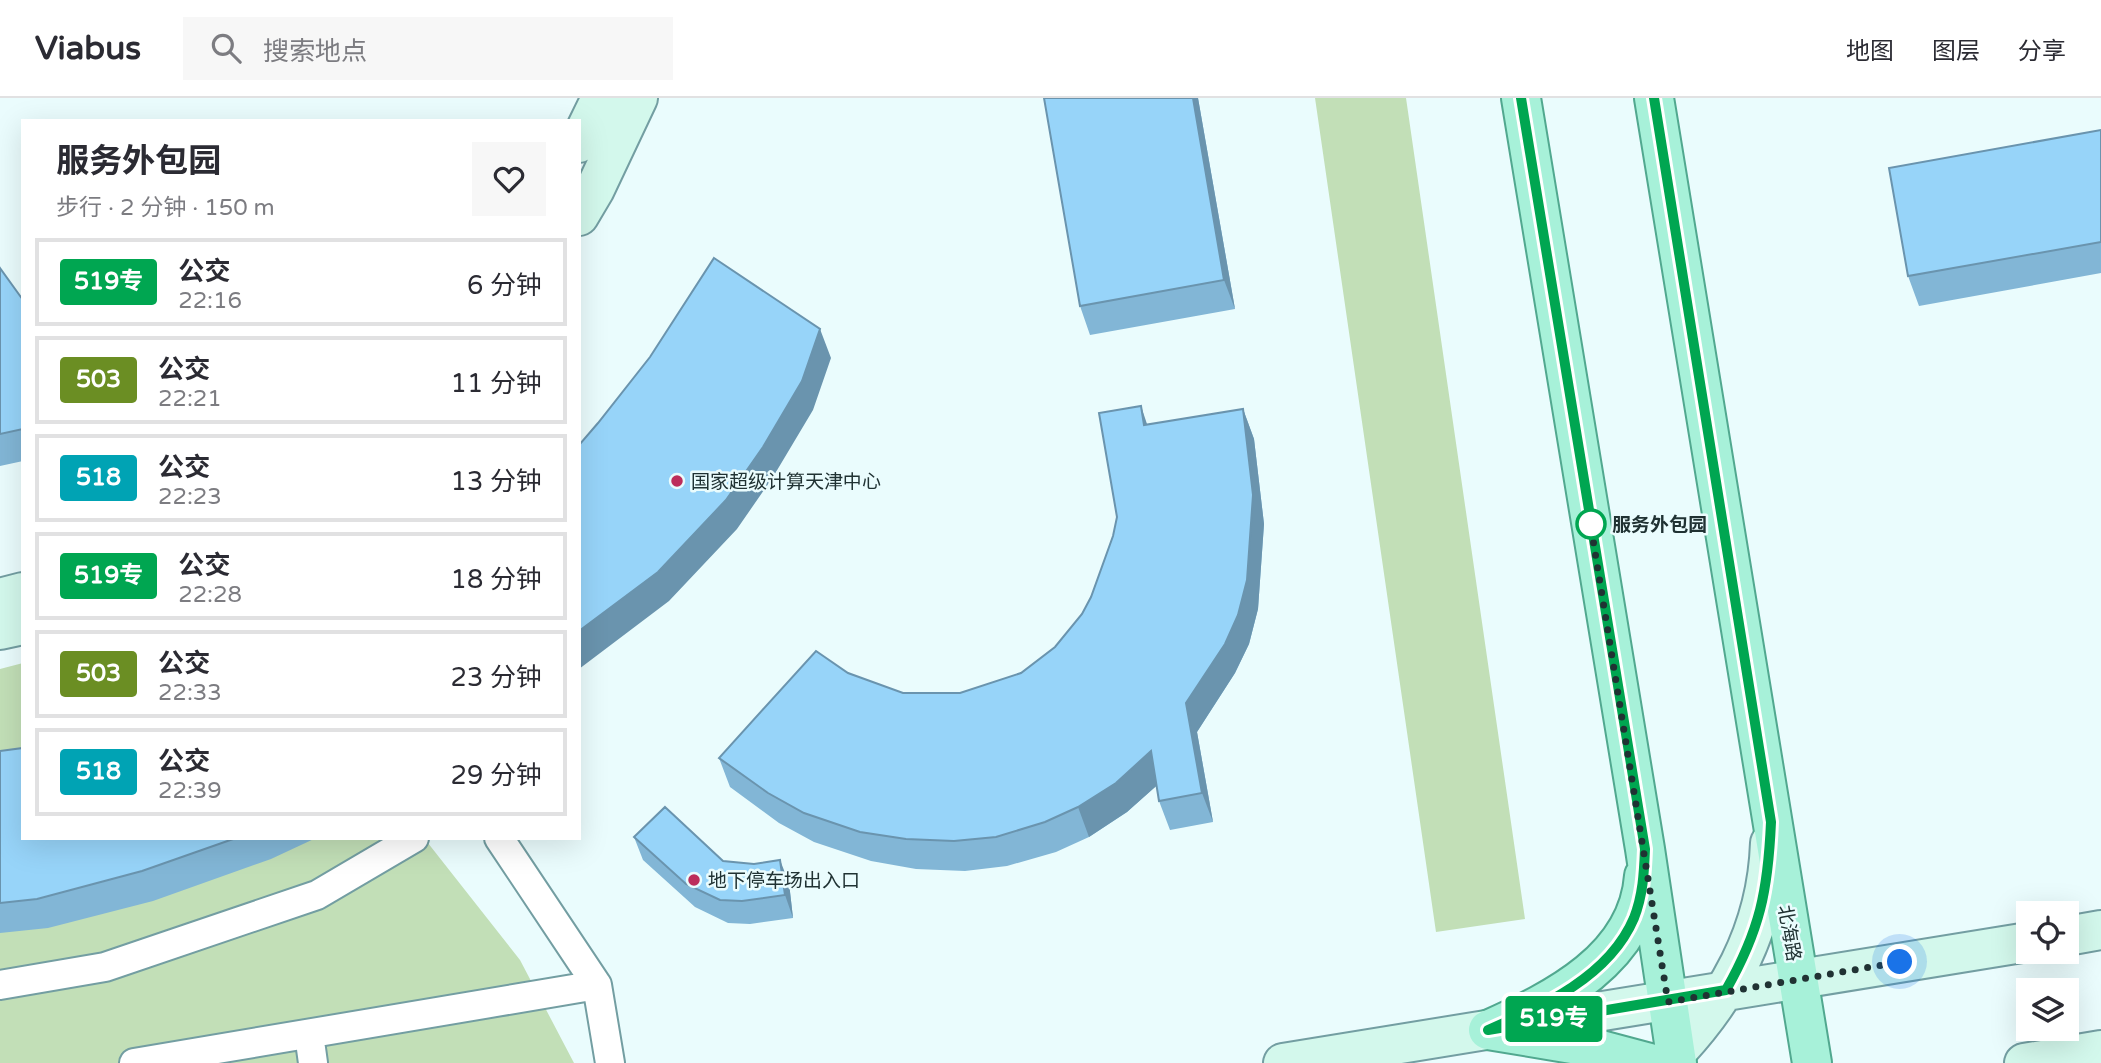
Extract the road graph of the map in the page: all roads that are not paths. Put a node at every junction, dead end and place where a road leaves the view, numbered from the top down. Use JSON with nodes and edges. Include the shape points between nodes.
{"nodes":[{"id":1,"x":601,"y":98,"type":"edge"},
{"id":2,"x":638,"y":98,"type":"edge"},
{"id":3,"x":1521,"y":98,"type":"edge"},
{"id":4,"x":1654,"y":98,"type":"edge"},
{"id":5,"x":581,"y":139,"type":"edge"},
{"id":6,"x":581,"y":213,"type":"edge"},
{"id":7,"x":21,"y":593,"type":"edge"},
{"id":8,"x":0,"y":598,"type":"edge"},
{"id":9,"x":21,"y":625,"type":"edge"},
{"id":10,"x":0,"y":630,"type":"edge"},
{"id":11,"x":1771,"y":822,"type":"junction"},
{"id":12,"x":411,"y":840,"type":"edge"},
{"id":13,"x":500,"y":840,"type":"edge"},
{"id":14,"x":1645,"y":849,"type":"junction"},
{"id":15,"x":2101,"y":930,"type":"edge"},
{"id":16,"x":2079,"y":934,"type":"edge"},
{"id":17,"x":2016,"y":944,"type":"edge"},
{"id":18,"x":1798,"y":979,"type":"junction"},
{"id":19,"x":0,"y":985,"type":"edge"},
{"id":20,"x":597,"y":985,"type":"junction"},
{"id":21,"x":1726,"y":990,"type":"junction"},
{"id":22,"x":1668,"y":1002,"type":"junction"},
{"id":23,"x":1488,"y":1030,"type":"junction"},
{"id":24,"x":309,"y":1034,"type":"junction"},
{"id":25,"x":2101,"y":1051,"type":"edge"},
{"id":26,"x":1667,"y":1061,"type":"edge"},
{"id":27,"x":134,"y":1063,"type":"edge"},
{"id":28,"x":313,"y":1063,"type":"edge"},
{"id":29,"x":610,"y":1063,"type":"edge"},
{"id":30,"x":1283,"y":1063,"type":"edge"},
{"id":31,"x":1812,"y":1063,"type":"edge"},
{"id":32,"x":2024,"y":1063,"type":"edge"}],
"edges":[{"from":1,"to":5,"type":"main road"},
{"from":2,"to":6,"type":"main road"},
{"from":3,"to":14,"type":"main road"},
{"from":4,"to":11,"type":"main road","name":"北海路"},
{"from":7,"to":8,"type":"main road"},
{"from":9,"to":10,"type":"main road"},
{"from":11,"to":18,"type":"main road","name":"北海路"},
{"from":11,"to":21,"type":"main road","via":[[1764,904]]},
{"from":12,"to":19,"type":"street","via":[[317,895],[106,967]]},
{"from":13,"to":20,"type":"street"},
{"from":14,"to":22,"type":"main road"},
{"from":14,"to":23,"type":"main road","via":[[1643,889],[1633,919],[1613,949],[1570,989]]},
{"from":15,"to":16,"type":"main road"},
{"from":17,"to":18,"type":"main road"},
{"from":18,"to":21,"type":"main road"},
{"from":18,"to":31,"type":"main road","name":"北海路"},
{"from":20,"to":24,"type":"street"},
{"from":20,"to":29,"type":"street"},
{"from":21,"to":22,"type":"main road"},
{"from":21,"to":26,"type":"main road","via":[[1710,1015]]},
{"from":22,"to":23,"type":"main road"},
{"from":22,"to":26,"type":"main road"},
{"from":23,"to":26,"type":"main road"},
{"from":23,"to":30,"type":"main road"},
{"from":24,"to":27,"type":"street"},
{"from":24,"to":28,"type":"street"},
{"from":25,"to":32,"type":"main road"}]}
